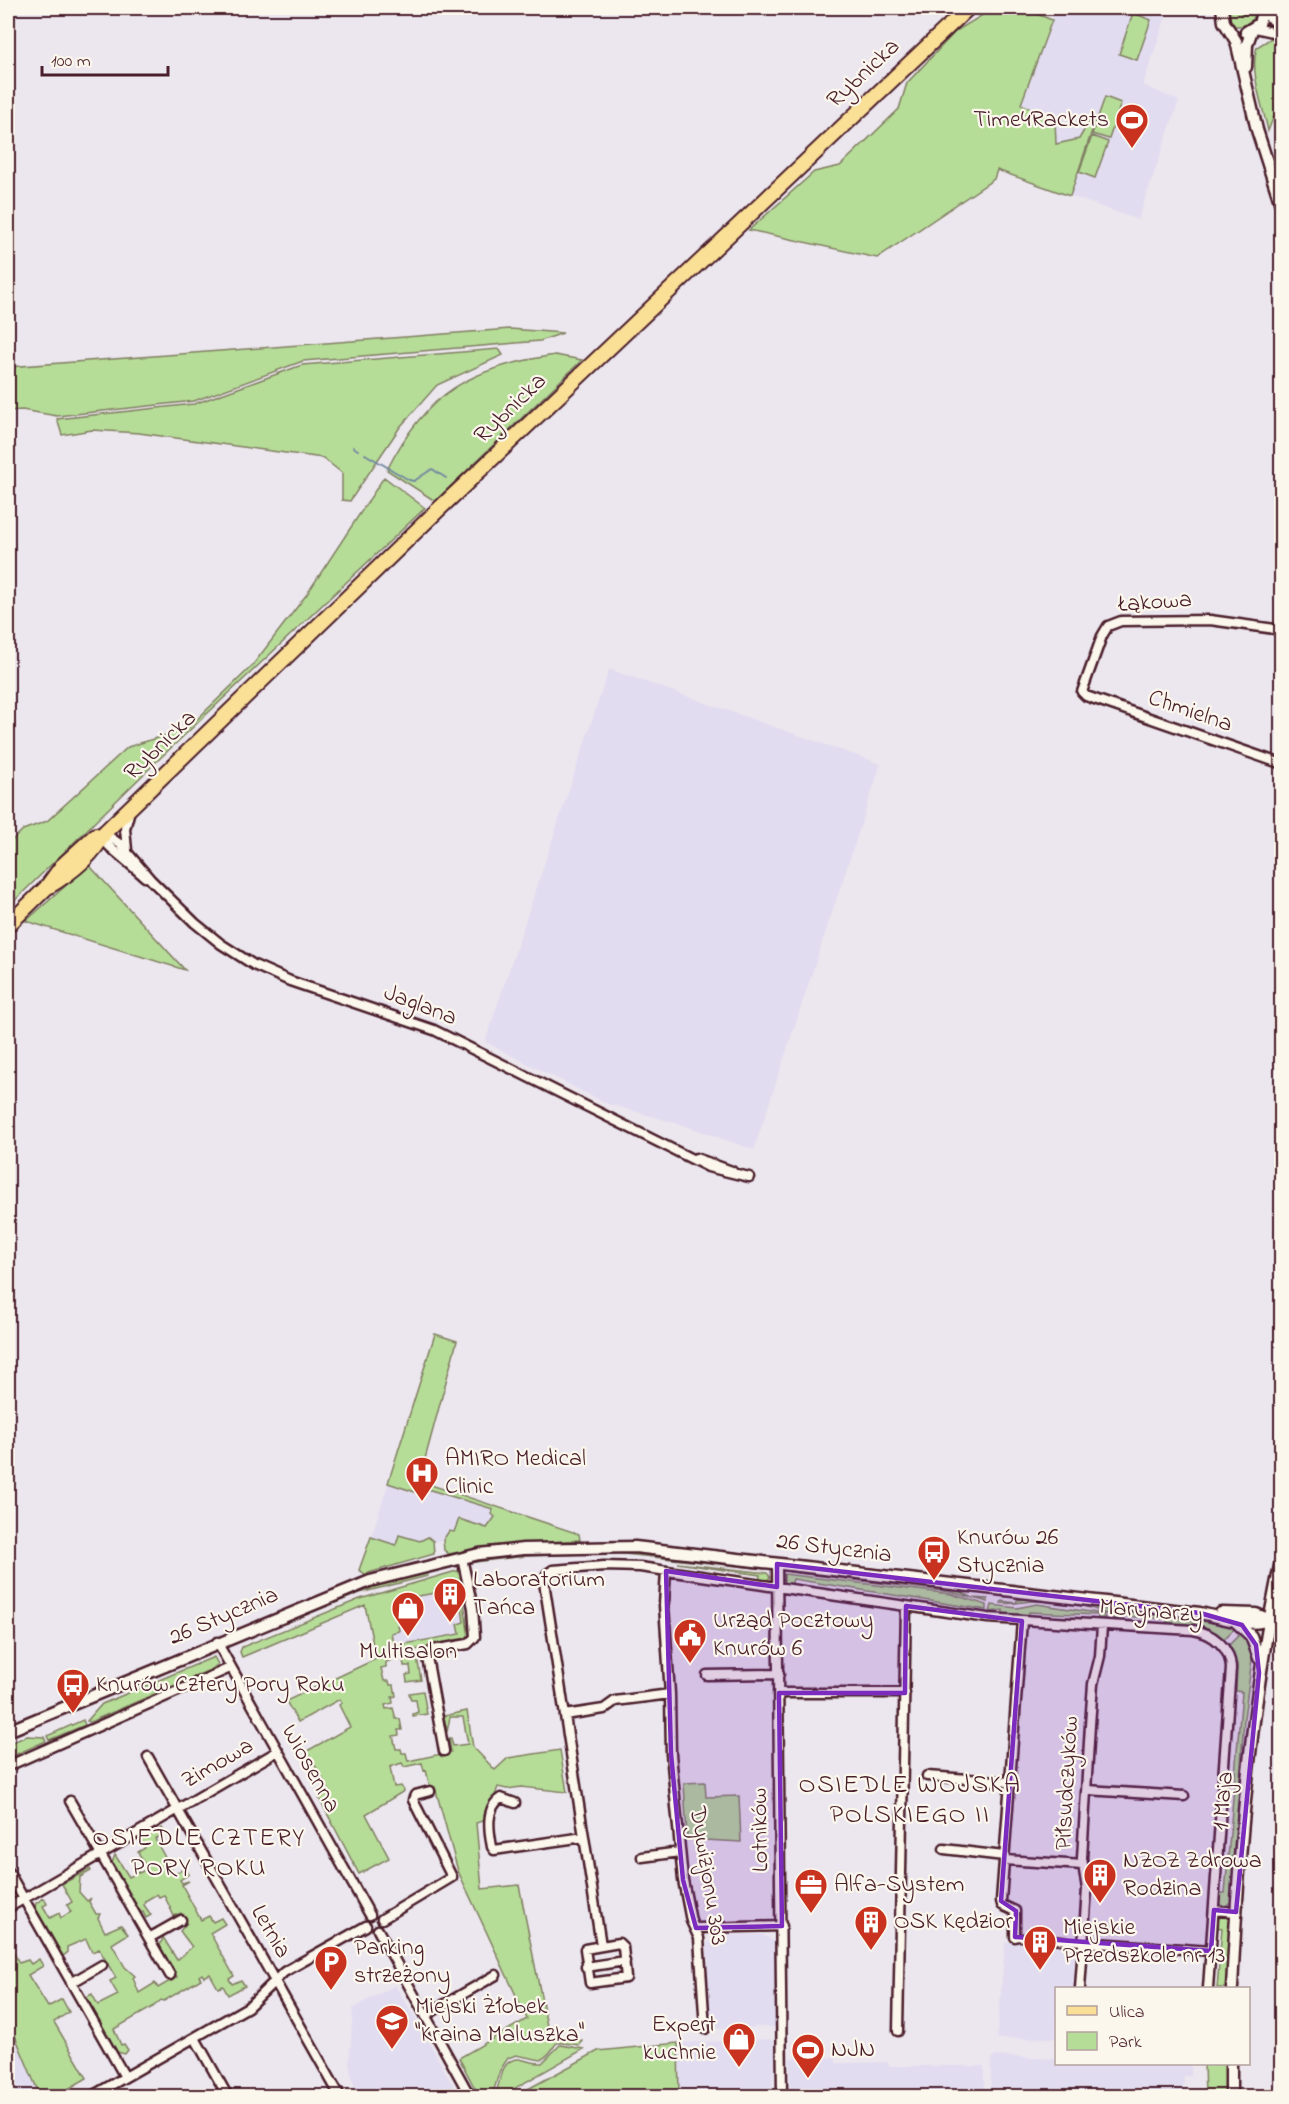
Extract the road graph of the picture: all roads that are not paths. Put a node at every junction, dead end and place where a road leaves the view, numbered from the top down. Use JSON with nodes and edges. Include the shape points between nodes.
{"nodes":[{"id":1,"x":968,"y":8,"type":"edge"},
{"id":2,"x":975,"y":8,"type":"edge"},
{"id":3,"x":1221,"y":8,"type":"edge"},
{"id":4,"x":1263,"y":9,"type":"edge"},
{"id":5,"x":954,"y":22,"type":"junction"},
{"id":6,"x":1281,"y":27,"type":"edge"},
{"id":7,"x":1254,"y":29,"type":"junction"},
{"id":8,"x":1231,"y":30,"type":"junction"},
{"id":9,"x":1281,"y":34,"type":"edge"},
{"id":10,"x":1246,"y":79,"type":"junction"},
{"id":11,"x":1281,"y":208,"type":"edge"},
{"id":12,"x":1281,"y":630,"type":"edge"},
{"id":13,"x":1086,"y":696,"type":"joint"},
{"id":14,"x":1281,"y":764,"type":"edge"},
{"id":15,"x":131,"y":806,"type":"junction"},
{"id":16,"x":104,"y":833,"type":"junction"},
{"id":17,"x":127,"y":851,"type":"junction"},
{"id":18,"x":117,"y":855,"type":"junction"},
{"id":19,"x":85,"y":858,"type":"junction"},
{"id":20,"x":151,"y":880,"type":"junction"},
{"id":21,"x":46,"y":888,"type":"junction"},
{"id":22,"x":8,"y":925,"type":"edge"},
{"id":23,"x":749,"y":1177,"type":"dead end"},
{"id":24,"x":1281,"y":1556,"type":"edge"},
{"id":25,"x":462,"y":1558,"type":"junction"},
{"id":26,"x":777,"y":1564,"type":"junction"},
{"id":27,"x":666,"y":1571,"type":"junction"},
{"id":28,"x":1277,"y":1576,"type":"junction"},
{"id":29,"x":777,"y":1587,"type":"junction"},
{"id":30,"x":906,"y":1606,"type":"junction"},
{"id":31,"x":1200,"y":1612,"type":"junction"},
{"id":32,"x":1249,"y":1613,"type":"junction"},
{"id":33,"x":1268,"y":1619,"type":"junction"},
{"id":34,"x":1234,"y":1620,"type":"junction"},
{"id":35,"x":1022,"y":1621,"type":"junction"},
{"id":36,"x":1102,"y":1626,"type":"junction"},
{"id":37,"x":217,"y":1642,"type":"junction"},
{"id":38,"x":230,"y":1668,"type":"junction"},
{"id":39,"x":1259,"y":1673,"type":"junction"},
{"id":40,"x":779,"y":1674,"type":"junction"},
{"id":41,"x":707,"y":1675,"type":"dead end"},
{"id":42,"x":905,"y":1693,"type":"junction"},
{"id":43,"x":670,"y":1694,"type":"junction"},
{"id":44,"x":779,"y":1694,"type":"junction"},
{"id":45,"x":565,"y":1715,"type":"junction"},
{"id":46,"x":8,"y":1731,"type":"edge"},
{"id":47,"x":278,"y":1751,"type":"junction"},
{"id":48,"x":444,"y":1751,"type":"dead end"},
{"id":49,"x":148,"y":1757,"type":"dead end"},
{"id":50,"x":8,"y":1766,"type":"edge"},
{"id":51,"x":927,"y":1776,"type":"dead end"},
{"id":52,"x":1010,"y":1782,"type":"junction"},
{"id":53,"x":1087,"y":1790,"type":"junction"},
{"id":54,"x":430,"y":1791,"type":"dead end"},
{"id":55,"x":1184,"y":1796,"type":"dead end"},
{"id":56,"x":70,"y":1801,"type":"dead end"},
{"id":57,"x":515,"y":1803,"type":"dead end"},
{"id":58,"x":178,"y":1810,"type":"junction"},
{"id":59,"x":584,"y":1838,"type":"junction"},
{"id":60,"x":944,"y":1849,"type":"dead end"},
{"id":61,"x":680,"y":1852,"type":"junction"},
{"id":62,"x":101,"y":1853,"type":"junction"},
{"id":63,"x":642,"y":1857,"type":"dead end"},
{"id":64,"x":1004,"y":1858,"type":"junction"},
{"id":65,"x":1083,"y":1865,"type":"junction"},
{"id":66,"x":8,"y":1871,"type":"edge"},
{"id":67,"x":23,"y":1899,"type":"junction"},
{"id":68,"x":8,"y":1908,"type":"edge"},
{"id":69,"x":1214,"y":1910,"type":"junction"},
{"id":70,"x":1236,"y":1912,"type":"junction"},
{"id":71,"x":370,"y":1915,"type":"junction"},
{"id":72,"x":382,"y":1919,"type":"junction"},
{"id":73,"x":181,"y":1920,"type":"dead end"},
{"id":74,"x":366,"y":1926,"type":"junction"},
{"id":75,"x":782,"y":1926,"type":"junction"},
{"id":76,"x":696,"y":1928,"type":"junction"},
{"id":77,"x":378,"y":1930,"type":"junction"},
{"id":78,"x":1015,"y":1937,"type":"joint"},
{"id":79,"x":149,"y":1938,"type":"junction"},
{"id":80,"x":1083,"y":1942,"type":"junction"},
{"id":81,"x":601,"y":1945,"type":"junction"},
{"id":82,"x":1211,"y":1951,"type":"junction"},
{"id":83,"x":625,"y":1961,"type":"junction"},
{"id":84,"x":102,"y":1965,"type":"dead end"},
{"id":85,"x":586,"y":1967,"type":"junction"},
{"id":86,"x":170,"y":1975,"type":"dead end"},
{"id":87,"x":496,"y":1975,"type":"dead end"},
{"id":88,"x":275,"y":1980,"type":"junction"},
{"id":89,"x":71,"y":1983,"type":"junction"},
{"id":90,"x":1080,"y":1987,"type":"edge"},
{"id":91,"x":1208,"y":1987,"type":"edge"},
{"id":92,"x":1232,"y":1987,"type":"edge"},
{"id":93,"x":426,"y":2015,"type":"junction"},
{"id":94,"x":705,"y":2029,"type":"dead end"},
{"id":95,"x":898,"y":2031,"type":"dead end"},
{"id":96,"x":195,"y":2038,"type":"junction"},
{"id":97,"x":1231,"y":2065,"type":"edge"},
{"id":98,"x":125,"y":2077,"type":"junction"},
{"id":99,"x":92,"y":2097,"type":"edge"},
{"id":100,"x":225,"y":2097,"type":"edge"},
{"id":101,"x":340,"y":2097,"type":"edge"},
{"id":102,"x":470,"y":2097,"type":"edge"},
{"id":103,"x":782,"y":2097,"type":"edge"},
{"id":104,"x":1231,"y":2097,"type":"edge"}],
"edges":[{"from":1,"to":5,"type":"main road","name":"Rybnicka"},
{"from":2,"to":5,"type":"main road","name":"Rybnicka"},
{"from":3,"to":8,"type":"street","via":[[1224,22]]},
{"from":4,"to":6,"type":"street"},
{"from":4,"to":7,"type":"street"},
{"from":5,"to":15,"type":"main road","name":"Rybnicka"},
{"from":7,"to":8,"type":"street","via":[[1243,33]]},
{"from":7,"to":9,"type":"street"},
{"from":7,"to":10,"type":"street","via":[[1247,44]]},
{"from":8,"to":10,"type":"street"},
{"from":10,"to":11,"type":"street"},
{"from":12,"to":13,"type":"street","name":"Łąkowa","via":[[1210,620],[1121,621],[1108,626],[1102,636],[1082,689]]},
{"from":13,"to":14,"type":"street","name":"Chmielna"},
{"from":15,"to":16,"type":"main road","name":"Rybnicka"},
{"from":15,"to":17,"type":"street","via":[[125,829]]},
{"from":16,"to":17,"type":"street","name":"Jaglana","via":[[113,836]]},
{"from":16,"to":18,"type":"street","name":"Jaglana","via":[[106,843]]},
{"from":16,"to":19,"type":"main road","name":"Rybnicka"},
{"from":16,"to":21,"type":"main road","name":"Rybnicka","via":[[93,836]]},
{"from":17,"to":20,"type":"street","name":"Jaglana"},
{"from":18,"to":19,"type":"street","via":[[104,853]]},
{"from":18,"to":20,"type":"street","name":"Jaglana"},
{"from":19,"to":21,"type":"main road","name":"Rybnicka"},
{"from":20,"to":23,"type":"street","name":"Jaglana","via":[[210,936],[264,970],[434,1030],[687,1155]]},
{"from":21,"to":22,"type":"main road","name":"Rybnicka"},
{"from":24,"to":28,"type":"street"},
{"from":25,"to":26,"type":"street","name":"26 Stycznia","via":[[523,1549],[604,1545]]},
{"from":25,"to":37,"type":"street","name":"26 Stycznia","via":[[370,1581]]},
{"from":25,"to":48,"type":"street","via":[[475,1637],[468,1644],[433,1650],[427,1657]]},
{"from":26,"to":29,"type":"street","name":"Lotników"},
{"from":26,"to":31,"type":"street","name":"26 Stycznia"},
{"from":27,"to":29,"type":"street","name":"Marynarzy"},
{"from":27,"to":43,"type":"street","name":"Dywizjonu 303"},
{"from":27,"to":45,"type":"street","name":"Marynarzy","via":[[604,1566],[553,1570],[545,1576]]},
{"from":28,"to":32,"type":"street","via":[[1265,1605]]},
{"from":28,"to":33,"type":"street","name":"1 Maja"},
{"from":29,"to":30,"type":"street","name":"Marynarzy"},
{"from":29,"to":40,"type":"street","name":"Lotników"},
{"from":30,"to":35,"type":"street","name":"Marynarzy"},
{"from":30,"to":42,"type":"street"},
{"from":31,"to":32,"type":"street","name":"26 Stycznia"},
{"from":31,"to":34,"type":"street","name":"26 Stycznia"},
{"from":32,"to":33,"type":"street","name":"26 Stycznia"},
{"from":33,"to":34,"type":"street","name":"26 Stycznia","via":[[1261,1623]]},
{"from":33,"to":39,"type":"street","name":"1 Maja"},
{"from":34,"to":39,"type":"street","via":[[1249,1632],[1256,1645]]},
{"from":35,"to":36,"type":"street","name":"Marynarzy"},
{"from":35,"to":52,"type":"street"},
{"from":36,"to":53,"type":"street","name":"Piłsudczyków","via":[[1093,1684]]},
{"from":36,"to":69,"type":"street","name":"Marynarzy","via":[[1198,1631],[1216,1640],[1230,1658]]},
{"from":37,"to":38,"type":"street","name":"Wiosenna"},
{"from":37,"to":46,"type":"street","name":"26 Stycznia"},
{"from":38,"to":47,"type":"street","name":"Wiosenna"},
{"from":38,"to":50,"type":"street","name":"26 Stycznia"},
{"from":39,"to":70,"type":"street","name":"1 Maja"},
{"from":40,"to":41,"type":"street"},
{"from":40,"to":44,"type":"street","name":"Lotników"},
{"from":42,"to":44,"type":"street"},
{"from":42,"to":95,"type":"street"},
{"from":43,"to":45,"type":"street","via":[[615,1701],[604,1708]]},
{"from":43,"to":61,"type":"street","name":"Dywizjonu 303"},
{"from":44,"to":75,"type":"street","name":"Lotników"},
{"from":45,"to":59,"type":"street"},
{"from":47,"to":58,"type":"street","name":"Zimowa"},
{"from":47,"to":71,"type":"street","name":"Wiosenna"},
{"from":49,"to":58,"type":"street","name":"Zimowa"},
{"from":51,"to":52,"type":"street"},
{"from":52,"to":64,"type":"street"},
{"from":53,"to":55,"type":"street"},
{"from":53,"to":65,"type":"street","name":"Piłsudczyków"},
{"from":54,"to":72,"type":"street","via":[[415,1795],[413,1801],[452,1877]]},
{"from":56,"to":62,"type":"street"},
{"from":57,"to":59,"type":"street","via":[[501,1798],[496,1802],[489,1822],[494,1850]]},
{"from":58,"to":62,"type":"street","name":"Zimowa"},
{"from":58,"to":88,"type":"street","name":"Letnia"},
{"from":59,"to":81,"type":"street"},
{"from":60,"to":64,"type":"street"},
{"from":61,"to":63,"type":"street"},
{"from":61,"to":76,"type":"street","name":"Dywizjonu 303","via":[[691,1921]]},
{"from":62,"to":67,"type":"street","name":"Zimowa"},
{"from":62,"to":79,"type":"street"},
{"from":64,"to":65,"type":"street"},
{"from":64,"to":78,"type":"street","via":[[1001,1903],[1015,1911]]},
{"from":65,"to":80,"type":"street","name":"Piłsudczyków","via":[[1087,1889]]},
{"from":66,"to":67,"type":"street"},
{"from":67,"to":68,"type":"street","name":"Zimowa"},
{"from":67,"to":89,"type":"street"},
{"from":69,"to":70,"type":"street"},
{"from":69,"to":82,"type":"street","name":"Marynarzy"},
{"from":70,"to":92,"type":"street","name":"1 Maja"},
{"from":71,"to":72,"type":"street"},
{"from":71,"to":74,"type":"street"},
{"from":72,"to":77,"type":"street"},
{"from":73,"to":79,"type":"street"},
{"from":74,"to":77,"type":"street"},
{"from":74,"to":88,"type":"street"},
{"from":75,"to":76,"type":"street"},
{"from":75,"to":103,"type":"street","name":"Lotników"},
{"from":76,"to":94,"type":"street","name":"Dywizjonu 303"},
{"from":77,"to":93,"type":"street"},
{"from":78,"to":80,"type":"street"},
{"from":79,"to":86,"type":"street"},
{"from":80,"to":82,"type":"street"},
{"from":80,"to":90,"type":"street","name":"Piłsudczyków"},
{"from":81,"to":83,"type":"street","via":[[621,1944]]},
{"from":81,"to":85,"type":"street","via":[[585,1949]]},
{"from":82,"to":91,"type":"street","name":"Marynarzy"},
{"from":83,"to":85,"type":"street"},
{"from":83,"to":85,"type":"street","via":[[626,1978],[604,1983],[590,1983]]},
{"from":84,"to":89,"type":"street"},
{"from":87,"to":93,"type":"street"},
{"from":88,"to":96,"type":"street","via":[[248,2007]]},
{"from":88,"to":101,"type":"street","name":"Letnia"},
{"from":89,"to":98,"type":"street"},
{"from":93,"to":102,"type":"street"},
{"from":96,"to":98,"type":"street"},
{"from":96,"to":100,"type":"street"},
{"from":97,"to":104,"type":"street"},
{"from":98,"to":99,"type":"street"}]}
